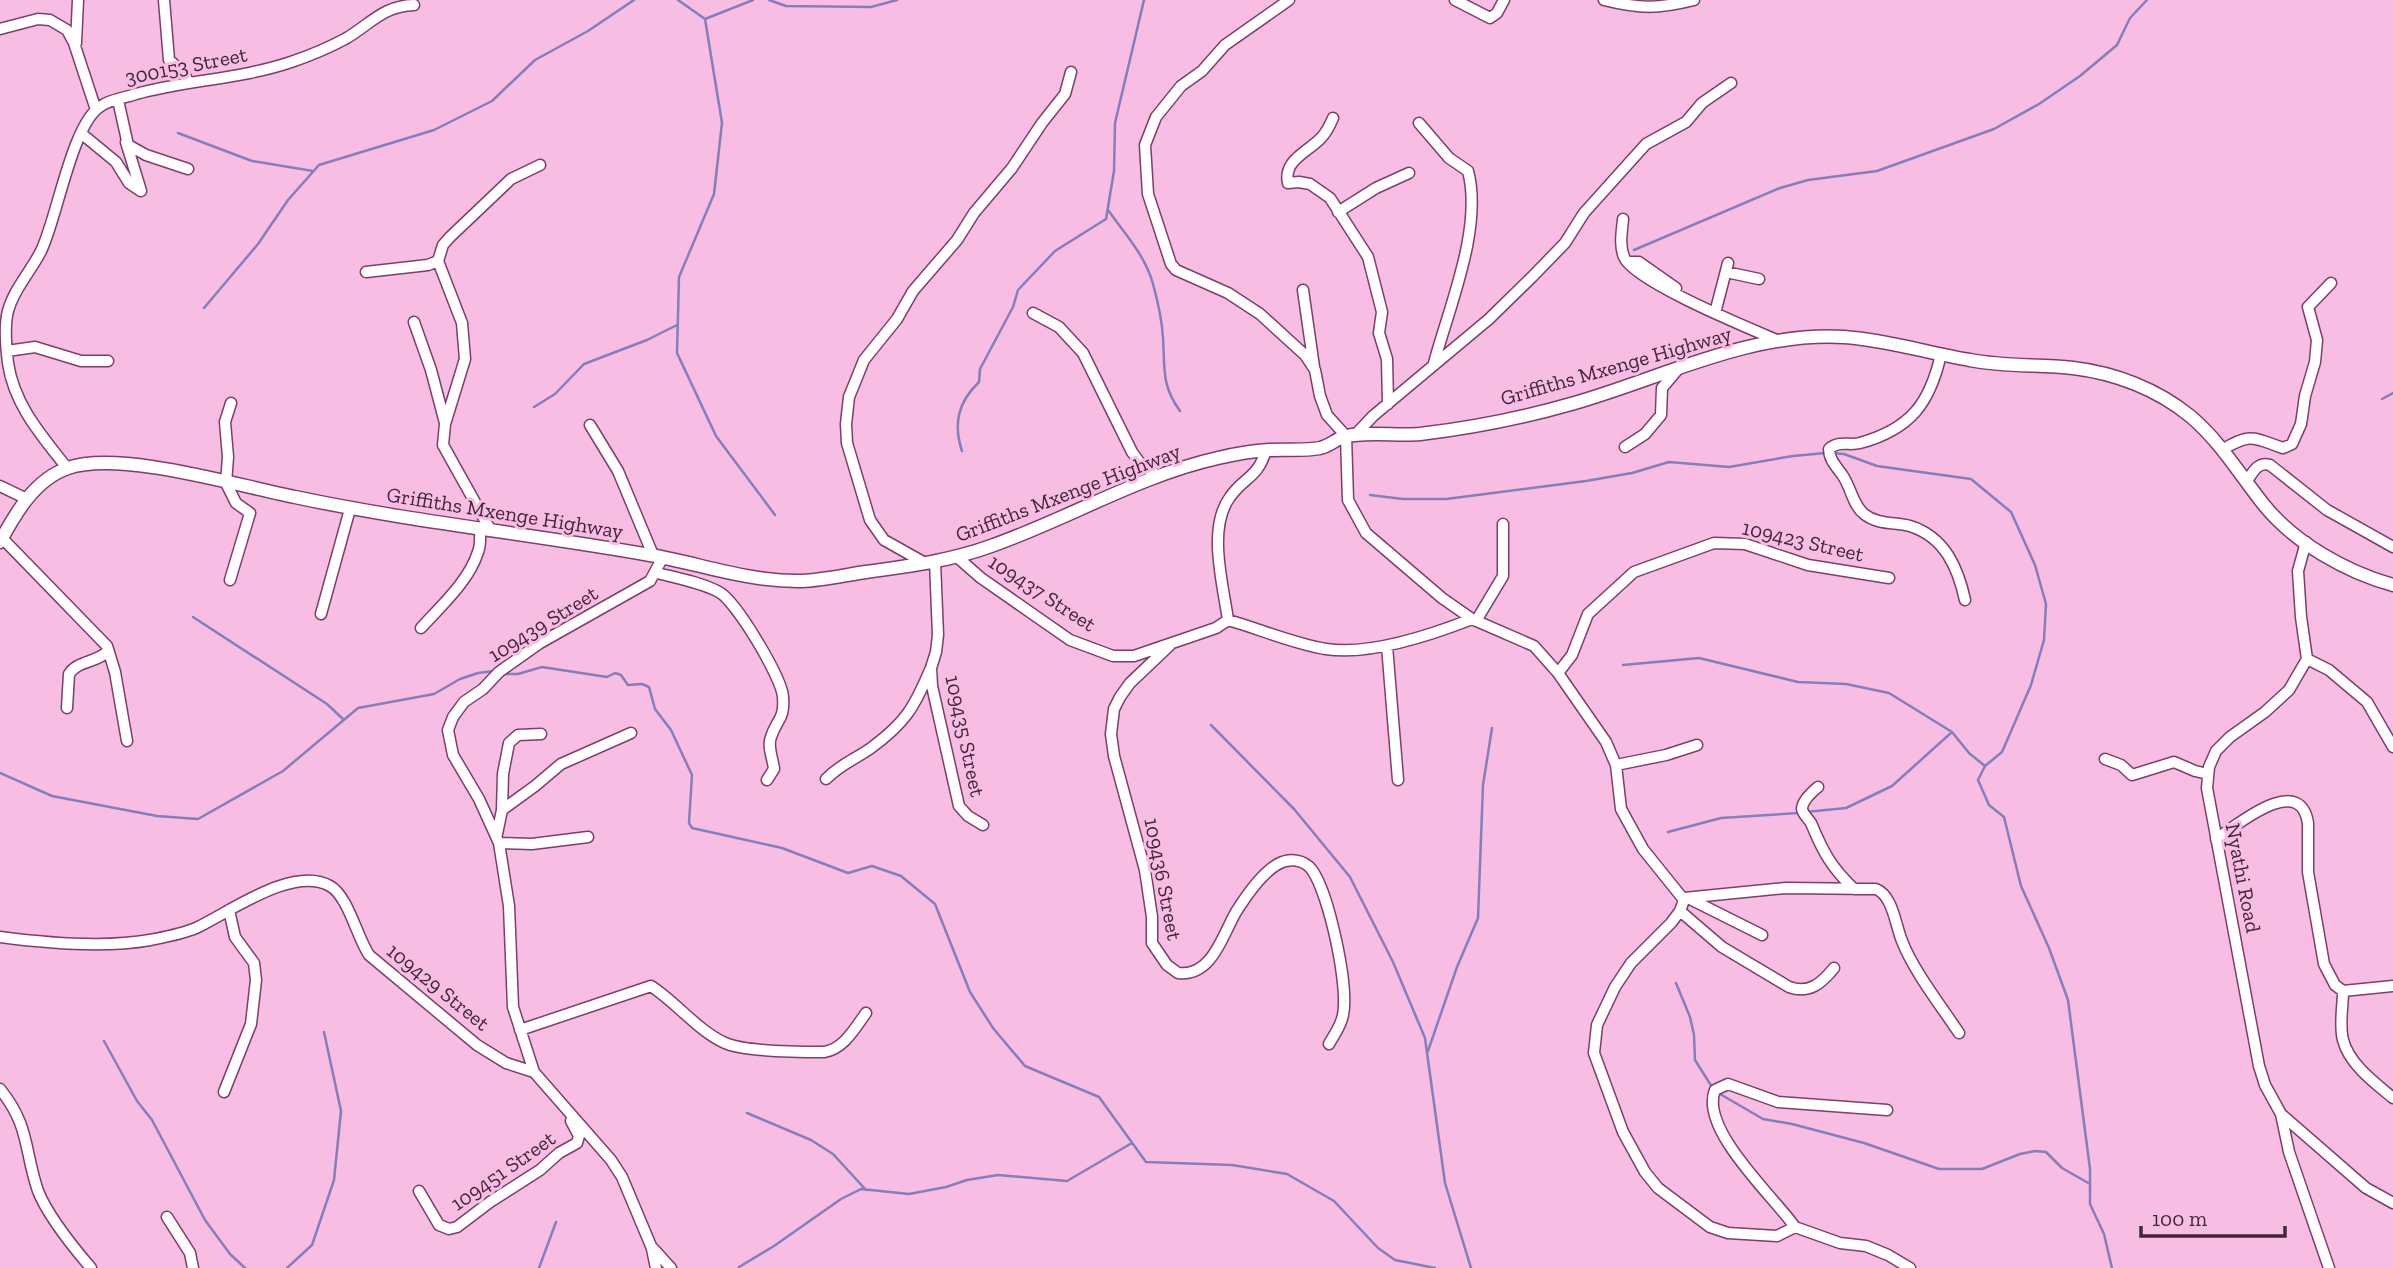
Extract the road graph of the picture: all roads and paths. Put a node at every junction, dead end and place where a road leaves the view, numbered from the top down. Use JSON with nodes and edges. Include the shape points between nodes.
{"nodes":[{"id":1,"x":78,"y":0,"type":"edge"},
{"id":2,"x":164,"y":0,"type":"edge"},
{"id":3,"x":1289,"y":0,"type":"edge"},
{"id":4,"x":1455,"y":0,"type":"edge"},
{"id":5,"x":1504,"y":0,"type":"edge"},
{"id":6,"x":1604,"y":0,"type":"edge"},
{"id":7,"x":1694,"y":0,"type":"edge"},
{"id":8,"x":414,"y":5,"type":"dead end"},
{"id":9,"x":0,"y":29,"type":"edge"},
{"id":10,"x":76,"y":49,"type":"junction"},
{"id":11,"x":1072,"y":72,"type":"dead end"},
{"id":12,"x":188,"y":82,"type":"junction"},
{"id":13,"x":1731,"y":83,"type":"dead end"},
{"id":14,"x":118,"y":100,"type":"junction"},
{"id":15,"x":96,"y":110,"type":"junction"},
{"id":16,"x":1333,"y":118,"type":"dead end"},
{"id":17,"x":1419,"y":122,"type":"dead end"},
{"id":18,"x":82,"y":134,"type":"junction"},
{"id":19,"x":126,"y":142,"type":"junction"},
{"id":20,"x":540,"y":165,"type":"dead end"},
{"id":21,"x":188,"y":169,"type":"dead end"},
{"id":22,"x":1409,"y":173,"type":"dead end"},
{"id":23,"x":1338,"y":212,"type":"junction"},
{"id":24,"x":1623,"y":219,"type":"dead end"},
{"id":25,"x":438,"y":261,"type":"junction"},
{"id":26,"x":366,"y":272,"type":"dead end"},
{"id":27,"x":1759,"y":278,"type":"dead end"},
{"id":28,"x":2331,"y":283,"type":"dead end"},
{"id":29,"x":1303,"y":290,"type":"dead end"},
{"id":30,"x":1712,"y":311,"type":"junction"},
{"id":31,"x":4,"y":312,"type":"edge"},
{"id":32,"x":1033,"y":313,"type":"dead end"},
{"id":33,"x":414,"y":322,"type":"dead end"},
{"id":34,"x":1779,"y":341,"type":"junction"},
{"id":35,"x":7,"y":351,"type":"junction"},
{"id":36,"x":1941,"y":354,"type":"junction"},
{"id":37,"x":108,"y":361,"type":"dead end"},
{"id":38,"x":1434,"y":363,"type":"junction"},
{"id":39,"x":1679,"y":368,"type":"junction"},
{"id":40,"x":1315,"y":370,"type":"junction"},
{"id":41,"x":231,"y":403,"type":"dead end"},
{"id":42,"x":1388,"y":404,"type":"junction"},
{"id":43,"x":446,"y":424,"type":"junction"},
{"id":44,"x":590,"y":425,"type":"dead end"},
{"id":45,"x":1346,"y":436,"type":"junction"},
{"id":46,"x":1625,"y":447,"type":"dead end"},
{"id":47,"x":2220,"y":447,"type":"junction"},
{"id":48,"x":1266,"y":450,"type":"junction"},
{"id":49,"x":67,"y":468,"type":"junction"},
{"id":50,"x":1158,"y":476,"type":"junction"},
{"id":51,"x":2246,"y":481,"type":"junction"},
{"id":52,"x":226,"y":483,"type":"junction"},
{"id":53,"x":0,"y":486,"type":"edge"},
{"id":54,"x":27,"y":499,"type":"junction"},
{"id":55,"x":351,"y":509,"type":"junction"},
{"id":56,"x":1503,"y":524,"type":"dead end"},
{"id":57,"x":486,"y":531,"type":"junction"},
{"id":58,"x":1,"y":540,"type":"edge"},
{"id":59,"x":2306,"y":542,"type":"junction"},
{"id":60,"x":2393,"y":547,"type":"edge"},
{"id":61,"x":658,"y":556,"type":"junction"},
{"id":62,"x":957,"y":557,"type":"junction"},
{"id":63,"x":930,"y":562,"type":"junction"},
{"id":64,"x":657,"y":573,"type":"junction"},
{"id":65,"x":1889,"y":578,"type":"dead end"},
{"id":66,"x":230,"y":580,"type":"dead end"},
{"id":67,"x":2393,"y":585,"type":"edge"},
{"id":68,"x":1965,"y":600,"type":"dead end"},
{"id":69,"x":321,"y":614,"type":"dead end"},
{"id":70,"x":1228,"y":620,"type":"junction"},
{"id":71,"x":1474,"y":620,"type":"junction"},
{"id":72,"x":421,"y":628,"type":"dead end"},
{"id":73,"x":1172,"y":643,"type":"junction"},
{"id":74,"x":1387,"y":646,"type":"junction"},
{"id":75,"x":108,"y":651,"type":"junction"},
{"id":76,"x":2307,"y":659,"type":"junction"},
{"id":77,"x":931,"y":668,"type":"junction"},
{"id":78,"x":1558,"y":673,"type":"junction"},
{"id":79,"x":67,"y":708,"type":"dead end"},
{"id":80,"x":631,"y":733,"type":"dead end"},
{"id":81,"x":541,"y":734,"type":"dead end"},
{"id":82,"x":127,"y":741,"type":"dead end"},
{"id":83,"x":1697,"y":745,"type":"dead end"},
{"id":84,"x":2393,"y":747,"type":"edge"},
{"id":85,"x":2105,"y":759,"type":"dead end"},
{"id":86,"x":1616,"y":765,"type":"junction"},
{"id":87,"x":2208,"y":774,"type":"junction"},
{"id":88,"x":826,"y":779,"type":"dead end"},
{"id":89,"x":767,"y":780,"type":"dead end"},
{"id":90,"x":1398,"y":780,"type":"dead end"},
{"id":91,"x":1818,"y":787,"type":"dead end"},
{"id":92,"x":502,"y":810,"type":"junction"},
{"id":93,"x":983,"y":825,"type":"dead end"},
{"id":94,"x":588,"y":837,"type":"dead end"},
{"id":95,"x":498,"y":839,"type":"junction"},
{"id":96,"x":2216,"y":839,"type":"junction"},
{"id":97,"x":1854,"y":889,"type":"junction"},
{"id":98,"x":1686,"y":898,"type":"junction"},
{"id":99,"x":229,"y":910,"type":"junction"},
{"id":100,"x":1680,"y":911,"type":"junction"},
{"id":101,"x":1762,"y":935,"type":"dead end"},
{"id":102,"x":0,"y":937,"type":"edge"},
{"id":103,"x":1834,"y":968,"type":"dead end"},
{"id":104,"x":2393,"y":986,"type":"edge"},
{"id":105,"x":2343,"y":990,"type":"junction"},
{"id":106,"x":866,"y":1013,"type":"dead end"},
{"id":107,"x":520,"y":1030,"type":"junction"},
{"id":108,"x":1959,"y":1033,"type":"dead end"},
{"id":109,"x":1329,"y":1044,"type":"dead end"},
{"id":110,"x":534,"y":1072,"type":"junction"},
{"id":111,"x":0,"y":1089,"type":"edge"},
{"id":112,"x":224,"y":1092,"type":"dead end"},
{"id":113,"x":556,"y":1098,"type":"junction"},
{"id":114,"x":2393,"y":1098,"type":"edge"},
{"id":115,"x":1887,"y":1110,"type":"dead end"},
{"id":116,"x":2281,"y":1114,"type":"junction"},
{"id":117,"x":419,"y":1191,"type":"dead end"},
{"id":118,"x":2393,"y":1203,"type":"edge"},
{"id":119,"x":167,"y":1217,"type":"dead end"},
{"id":120,"x":1795,"y":1227,"type":"junction"},
{"id":121,"x":651,"y":1246,"type":"junction"},
{"id":122,"x":91,"y":1268,"type":"edge"},
{"id":123,"x":192,"y":1268,"type":"edge"},
{"id":124,"x":656,"y":1268,"type":"edge"},
{"id":125,"x":671,"y":1268,"type":"edge"},
{"id":126,"x":1910,"y":1268,"type":"edge"},
{"id":127,"x":2329,"y":1268,"type":"edge"}],
"edges":[{"from":1,"to":10,"type":"street"},
{"from":2,"to":12,"type":"street","via":[[169,60]]},
{"from":3,"to":40,"type":"street","via":[[1224,45],[1202,71],[1181,86],[1156,117],[1144,158],[1148,194],[1171,264],[1260,314]]},
{"from":4,"to":5,"type":"street","via":[[1490,18]]},
{"from":6,"to":7,"type":"street","via":[[1636,8]]},
{"from":8,"to":12,"type":"street","name":"300153 Street","via":[[386,10],[344,40],[291,62]]},
{"from":9,"to":10,"type":"street","via":[[29,20],[50,20],[68,30]]},
{"from":10,"to":15,"type":"street"},
{"from":11,"to":63,"type":"street","via":[[1065,94],[1012,168],[873,347],[849,397],[847,443],[870,520],[884,540]]},
{"from":12,"to":14,"type":"street","name":"300153 Street"},
{"from":13,"to":38,"type":"street","via":[[1702,103],[1686,122],[1646,144],[1584,212],[1566,243],[1489,319]]},
{"from":14,"to":15,"type":"street","name":"300153 Street"},
{"from":14,"to":19,"type":"street"},
{"from":15,"to":18,"type":"street"},
{"from":16,"to":23,"type":"street","via":[[1327,131],[1289,166],[1287,175],[1288,183],[1320,190]]},
{"from":17,"to":38,"type":"street","via":[[1449,158],[1468,171],[1472,218],[1462,274]]},
{"from":18,"to":19,"type":"street","via":[[141,191]]},
{"from":18,"to":31,"type":"street","via":[[42,249]]},
{"from":19,"to":21,"type":"street","via":[[146,155]]},
{"from":20,"to":25,"type":"street","via":[[510,180],[450,237]]},
{"from":22,"to":23,"type":"street"},
{"from":23,"to":42,"type":"street","via":[[1368,257],[1375,278],[1382,312],[1379,333],[1387,359]]},
{"from":24,"to":30,"type":"street","via":[[1621,237],[1636,272]]},
{"from":25,"to":26,"type":"street"},
{"from":25,"to":43,"type":"street","via":[[462,323],[465,359]]},
{"from":27,"to":30,"type":"street","via":[[1727,267]]},
{"from":28,"to":47,"type":"street","via":[[2308,307],[2316,352],[2301,424],[2292,444],[2283,448],[2247,437]]},
{"from":29,"to":40,"type":"street"},
{"from":30,"to":34,"type":"street"},
{"from":31,"to":35,"type":"street"},
{"from":32,"to":50,"type":"street","via":[[1059,327],[1083,353],[1132,452]]},
{"from":33,"to":43,"type":"street"},
{"from":34,"to":36,"type":"street","name":"Griffiths Mxenge Highway","via":[[1841,337]]},
{"from":34,"to":39,"type":"street","name":"Griffiths Mxenge Highway"},
{"from":35,"to":37,"type":"street","via":[[35,346],[81,361]]},
{"from":35,"to":49,"type":"street","via":[[10,376],[23,409]]},
{"from":36,"to":47,"type":"street","name":"Griffiths Mxenge Highway","via":[[2007,366],[2078,368],[2113,376],[2155,393],[2187,413]]},
{"from":36,"to":68,"type":"street","via":[[1933,386],[1920,408],[1877,437],[1834,444],[1829,457],[1865,515],[1882,523],[1909,526],[1943,548],[1957,568]]},
{"from":38,"to":42,"type":"street"},
{"from":39,"to":45,"type":"street","name":"Griffiths Mxenge Highway","via":[[1528,415],[1413,435]]},
{"from":39,"to":46,"type":"street","via":[[1662,388],[1661,415]]},
{"from":40,"to":45,"type":"street","via":[[1327,415]]},
{"from":41,"to":52,"type":"street","via":[[225,422]]},
{"from":42,"to":45,"type":"street","via":[[1357,433]]},
{"from":43,"to":57,"type":"street","via":[[443,445]]},
{"from":44,"to":61,"type":"street","via":[[618,471]]},
{"from":45,"to":48,"type":"street","name":"Griffiths Mxenge Highway","via":[[1326,447]]},
{"from":45,"to":71,"type":"street","via":[[1349,500],[1366,533]]},
{"from":47,"to":51,"type":"street","name":"Griffiths Mxenge Highway"},
{"from":48,"to":50,"type":"street","name":"Griffiths Mxenge Highway","via":[[1220,457]]},
{"from":48,"to":70,"type":"street","via":[[1259,469],[1232,494],[1220,516],[1218,555]]},
{"from":49,"to":52,"type":"street","name":"Griffiths Mxenge Highway","via":[[131,464]]},
{"from":49,"to":54,"type":"street","name":"Griffiths Mxenge Highway"},
{"from":50,"to":62,"type":"street","name":"Griffiths Mxenge Highway"},
{"from":51,"to":59,"type":"street","name":"Griffiths Mxenge Highway","via":[[2269,511]]},
{"from":51,"to":60,"type":"street","via":[[2258,466],[2270,465],[2327,510]]},
{"from":52,"to":55,"type":"street","name":"Griffiths Mxenge Highway"},
{"from":52,"to":66,"type":"street","via":[[236,503],[250,513]]},
{"from":53,"to":54,"type":"street"},
{"from":54,"to":58,"type":"street","name":"Griffiths Mxenge Highway"},
{"from":55,"to":57,"type":"street","name":"Griffiths Mxenge Highway"},
{"from":55,"to":69,"type":"street"},
{"from":56,"to":71,"type":"street","via":[[1503,576]]},
{"from":57,"to":61,"type":"street","name":"Griffiths Mxenge Highway"},
{"from":57,"to":72,"type":"street","via":[[457,587]]},
{"from":58,"to":75,"type":"street","via":[[98,635]]},
{"from":59,"to":67,"type":"street","name":"Griffiths Mxenge Highway","via":[[2330,558]]},
{"from":59,"to":76,"type":"street","via":[[2298,571]]},
{"from":61,"to":63,"type":"street","name":"Griffiths Mxenge Highway","via":[[740,577],[802,581]]},
{"from":61,"to":64,"type":"street"},
{"from":62,"to":63,"type":"street","name":"Griffiths Mxenge Highway"},
{"from":62,"to":73,"type":"street","name":"109437 Street","via":[[1079,644],[1125,657]]},
{"from":63,"to":77,"type":"street","name":"109435 Street","via":[[938,635]]},
{"from":64,"to":89,"type":"street","via":[[727,598],[776,672],[783,706],[781,722],[769,741],[774,769]]},
{"from":64,"to":95,"type":"street","name":"109439 Street","via":[[638,589],[514,660],[453,717],[448,730],[453,755]]},
{"from":65,"to":78,"type":"street","name":"109423 Street","via":[[1808,565],[1745,544],[1714,543],[1634,572],[1588,614],[1572,655]]},
{"from":70,"to":73,"type":"street","name":"109437 Street"},
{"from":70,"to":74,"type":"street","via":[[1327,649],[1362,651]]},
{"from":71,"to":74,"type":"street"},
{"from":71,"to":78,"type":"street","via":[[1534,646]]},
{"from":73,"to":109,"type":"street","name":"109436 Street","via":[[1130,683],[1112,719],[1114,756],[1145,870],[1152,943],[1178,973],[1197,971],[1217,950],[1237,910],[1271,868],[1290,860],[1305,863],[1329,912],[1337,946],[1344,999],[1340,1024]]},
{"from":74,"to":90,"type":"street"},
{"from":75,"to":79,"type":"street","via":[[72,669]]},
{"from":75,"to":82,"type":"street"},
{"from":76,"to":84,"type":"street","via":[[2329,670],[2367,702]]},
{"from":76,"to":87,"type":"street","via":[[2289,690],[2216,751]]},
{"from":77,"to":88,"type":"street","via":[[915,705],[902,721]]},
{"from":77,"to":93,"type":"street","name":"109435 Street","via":[[959,806]]},
{"from":78,"to":86,"type":"street","via":[[1606,742]]},
{"from":80,"to":92,"type":"street","via":[[561,764]]},
{"from":81,"to":92,"type":"street","via":[[517,735],[509,743]]},
{"from":83,"to":86,"type":"street"},
{"from":85,"to":87,"type":"street","via":[[2132,775],[2174,762]]},
{"from":86,"to":98,"type":"street","via":[[1622,809],[1631,828],[1643,849]]},
{"from":87,"to":96,"type":"street","name":"Nyathi Road"},
{"from":91,"to":97,"type":"street","via":[[1807,797],[1803,813],[1828,861]]},
{"from":92,"to":95,"type":"street"},
{"from":94,"to":95,"type":"street","via":[[533,844]]},
{"from":95,"to":107,"type":"street","via":[[509,906],[511,994]]},
{"from":96,"to":105,"type":"street","via":[[2279,802],[2301,806],[2308,823],[2308,872],[2323,964]]},
{"from":96,"to":116,"type":"street","name":"Nyathi Road","via":[[2259,1066]]},
{"from":97,"to":98,"type":"street","via":[[1772,889]]},
{"from":97,"to":108,"type":"street","via":[[1876,889],[1886,896],[1906,950]]},
{"from":98,"to":100,"type":"street"},
{"from":98,"to":101,"type":"street"},
{"from":99,"to":102,"type":"street","name":"109429 Street","via":[[194,929],[125,944]]},
{"from":99,"to":110,"type":"street","name":"109429 Street","via":[[286,884],[313,880],[332,886],[343,900],[359,940],[384,969],[478,1045],[506,1063]]},
{"from":99,"to":112,"type":"street","via":[[236,937],[254,963],[256,980],[251,1024]]},
{"from":100,"to":103,"type":"street","via":[[1722,947],[1797,990],[1817,986]]},
{"from":100,"to":120,"type":"street","via":[[1631,963],[1608,999],[1593,1044],[1600,1069],[1623,1132],[1658,1188],[1710,1227],[1728,1233],[1777,1236]]},
{"from":104,"to":105,"type":"street"},
{"from":105,"to":114,"type":"street","via":[[2346,1050]]},
{"from":106,"to":107,"type":"street","via":[[844,1043],[831,1051],[734,1046],[693,1022],[651,986]]},
{"from":107,"to":110,"type":"street"},
{"from":110,"to":113,"type":"street","name":"109429 Street"},
{"from":111,"to":122,"type":"street","via":[[22,1124],[40,1194]]},
{"from":113,"to":117,"type":"street","name":"109451 Street","via":[[577,1132],[577,1143],[457,1227],[439,1225]]},
{"from":113,"to":121,"type":"street","name":"109429 Street","via":[[622,1177]]},
{"from":115,"to":120,"type":"street","via":[[1778,1102],[1728,1084],[1715,1090],[1713,1105],[1723,1135]]},
{"from":116,"to":118,"type":"street","name":"Nyathi Road","via":[[2366,1188]]},
{"from":116,"to":127,"type":"street","via":[[2289,1152]]},
{"from":119,"to":123,"type":"street","via":[[190,1254]]},
{"from":120,"to":126,"type":"street","via":[[1840,1243],[1866,1246]]},
{"from":121,"to":124,"type":"street"},
{"from":121,"to":125,"type":"street","name":"109429 Street"}]}
